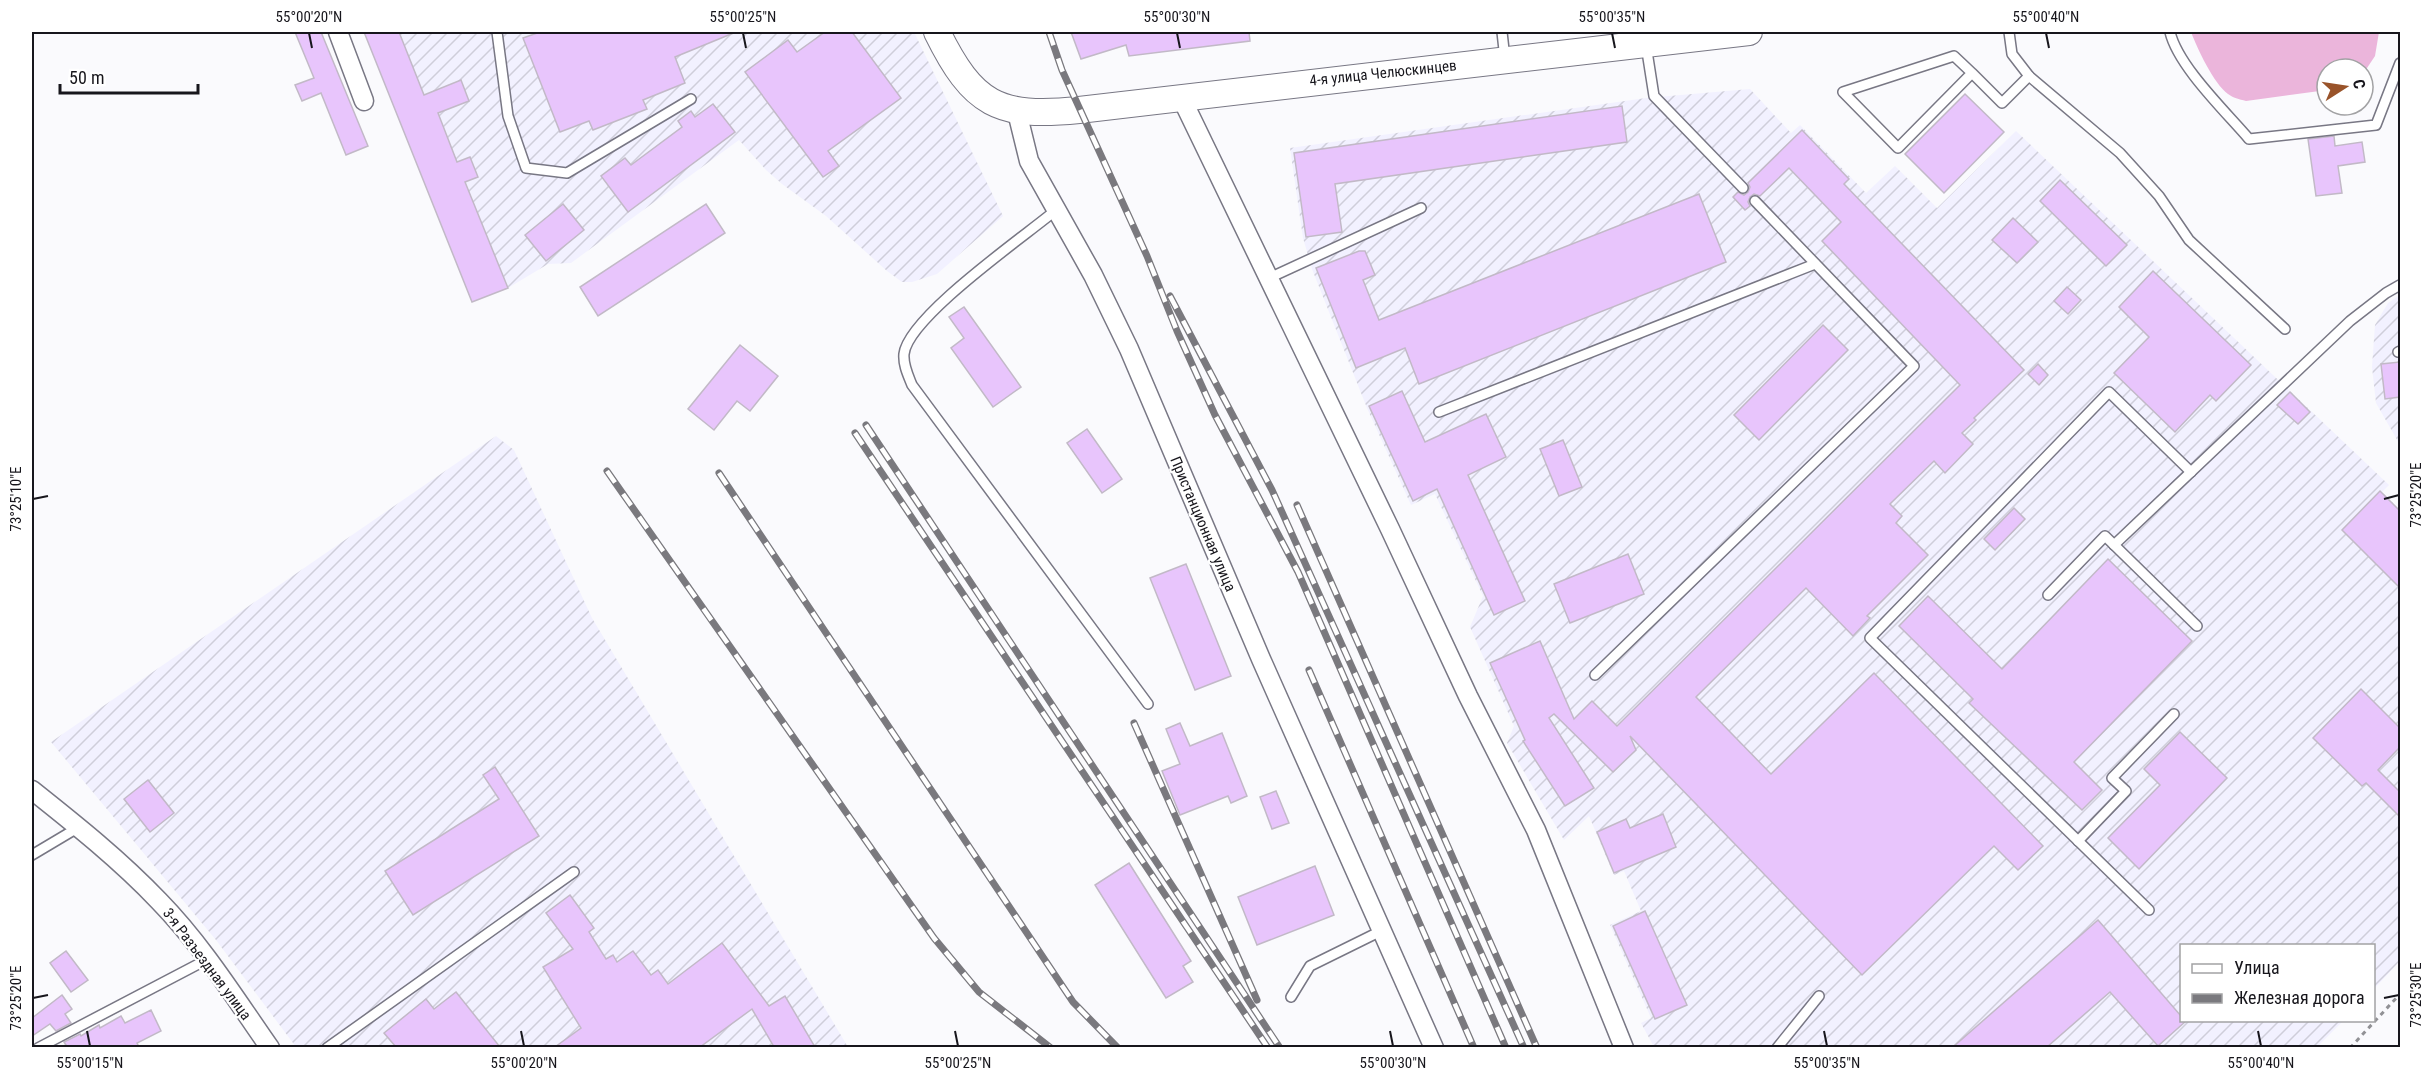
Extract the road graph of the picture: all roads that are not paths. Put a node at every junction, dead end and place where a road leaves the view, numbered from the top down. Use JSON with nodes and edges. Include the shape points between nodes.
{"nodes":[{"id":1,"x":338,"y":32,"type":"edge"},
{"id":2,"x":496,"y":32,"type":"edge"},
{"id":3,"x":937,"y":32,"type":"edge"},
{"id":4,"x":1502,"y":32,"type":"edge"},
{"id":5,"x":1749,"y":32,"type":"edge"},
{"id":6,"x":2009,"y":32,"type":"edge"},
{"id":7,"x":2170,"y":32,"type":"edge"},
{"id":8,"x":1646,"y":42,"type":"junction"},
{"id":9,"x":1505,"y":59,"type":"junction"},
{"id":10,"x":2400,"y":63,"type":"edge"},
{"id":11,"x":1972,"y":73,"type":"junction"},
{"id":12,"x":2029,"y":76,"type":"junction"},
{"id":13,"x":1181,"y":97,"type":"junction"},
{"id":14,"x":691,"y":99,"type":"dead end"},
{"id":15,"x":364,"y":101,"type":"dead end"},
{"id":16,"x":1017,"y":112,"type":"junction"},
{"id":17,"x":1743,"y":188,"type":"dead end"},
{"id":18,"x":1755,"y":201,"type":"dead end"},
{"id":19,"x":1421,"y":208,"type":"dead end"},
{"id":20,"x":1056,"y":210,"type":"junction"},
{"id":21,"x":1815,"y":264,"type":"junction"},
{"id":22,"x":1267,"y":279,"type":"junction"},
{"id":23,"x":2400,"y":285,"type":"edge"},
{"id":24,"x":2285,"y":329,"type":"dead end"},
{"id":25,"x":1439,"y":412,"type":"dead end"},
{"id":26,"x":2191,"y":472,"type":"junction"},
{"id":27,"x":2114,"y":545,"type":"junction"},
{"id":28,"x":2048,"y":595,"type":"dead end"},
{"id":29,"x":2197,"y":626,"type":"dead end"},
{"id":30,"x":1595,"y":675,"type":"dead end"},
{"id":31,"x":1148,"y":704,"type":"dead end"},
{"id":32,"x":2174,"y":714,"type":"dead end"},
{"id":33,"x":32,"y":789,"type":"edge"},
{"id":34,"x":79,"y":827,"type":"junction"},
{"id":35,"x":2078,"y":841,"type":"junction"},
{"id":36,"x":32,"y":855,"type":"edge"},
{"id":37,"x":574,"y":872,"type":"dead end"},
{"id":38,"x":2149,"y":910,"type":"dead end"},
{"id":39,"x":1383,"y":930,"type":"junction"},
{"id":40,"x":208,"y":959,"type":"junction"},
{"id":41,"x":1819,"y":996,"type":"dead end"},
{"id":42,"x":1291,"y":997,"type":"dead end"},
{"id":43,"x":38,"y":1047,"type":"edge"},
{"id":44,"x":270,"y":1047,"type":"edge"},
{"id":45,"x":327,"y":1047,"type":"edge"},
{"id":46,"x":1434,"y":1047,"type":"edge"},
{"id":47,"x":1624,"y":1047,"type":"edge"},
{"id":48,"x":1777,"y":1047,"type":"edge"}],
"edges":[{"from":1,"to":15,"type":"street"},
{"from":2,"to":14,"type":"lane","via":[[508,116],[526,168],[567,173]]},
{"from":3,"to":16,"type":"main road","via":[[969,85],[994,104]]},
{"from":4,"to":9,"type":"lane"},
{"from":5,"to":8,"type":"main road","name":"4-я улица Челюскинцев"},
{"from":6,"to":12,"type":"lane","via":[[2012,54]]},
{"from":7,"to":10,"type":"lane","via":[[2173,45],[2204,87],[2249,139],[2376,125]]},
{"from":8,"to":9,"type":"main road","name":"4-я улица Челюскинцев"},
{"from":8,"to":17,"type":"lane","via":[[1654,96]]},
{"from":9,"to":13,"type":"main road","name":"4-я улица Челюскинцев"},
{"from":11,"to":11,"type":"lane","via":[[1954,56],[1842,92],[1898,148]]},
{"from":11,"to":12,"type":"lane","via":[[2002,103]]},
{"from":12,"to":24,"type":"lane","via":[[2120,153],[2159,196],[2189,240]]},
{"from":13,"to":16,"type":"main road","name":"4-я улица Челюскинцев","via":[[1071,111]]},
{"from":13,"to":22,"type":"street"},
{"from":16,"to":20,"type":"street","name":"Пристанционная улица","via":[[1029,161]]},
{"from":18,"to":21,"type":"lane"},
{"from":19,"to":22,"type":"lane"},
{"from":20,"to":31,"type":"lane","via":[[940,304],[910,337],[904,353],[905,367],[912,385]]},
{"from":20,"to":39,"type":"street","name":"Пристанционная улица","via":[[1129,349],[1261,659]]},
{"from":21,"to":25,"type":"lane"},
{"from":21,"to":30,"type":"lane","via":[[1914,366]]},
{"from":22,"to":47,"type":"street","via":[[1467,696],[1536,830]]},
{"from":23,"to":26,"type":"lane","via":[[2350,321]]},
{"from":26,"to":27,"type":"lane"},
{"from":26,"to":35,"type":"lane","via":[[2109,392],[1870,638]]},
{"from":27,"to":28,"type":"lane","via":[[2105,536]]},
{"from":27,"to":29,"type":"lane"},
{"from":32,"to":35,"type":"lane","via":[[2112,778],[2126,791]]},
{"from":33,"to":34,"type":"street","name":"3-я Разъездная улица"},
{"from":34,"to":36,"type":"lane"},
{"from":34,"to":40,"type":"street","name":"3-я Разъездная улица","via":[[160,902]]},
{"from":35,"to":38,"type":"lane"},
{"from":37,"to":45,"type":"lane"},
{"from":39,"to":42,"type":"lane","via":[[1310,966]]},
{"from":39,"to":46,"type":"street","name":"Пристанционная улица"},
{"from":40,"to":43,"type":"lane"},
{"from":40,"to":44,"type":"street","name":"3-я Разъездная улица"},
{"from":41,"to":48,"type":"lane"}]}
